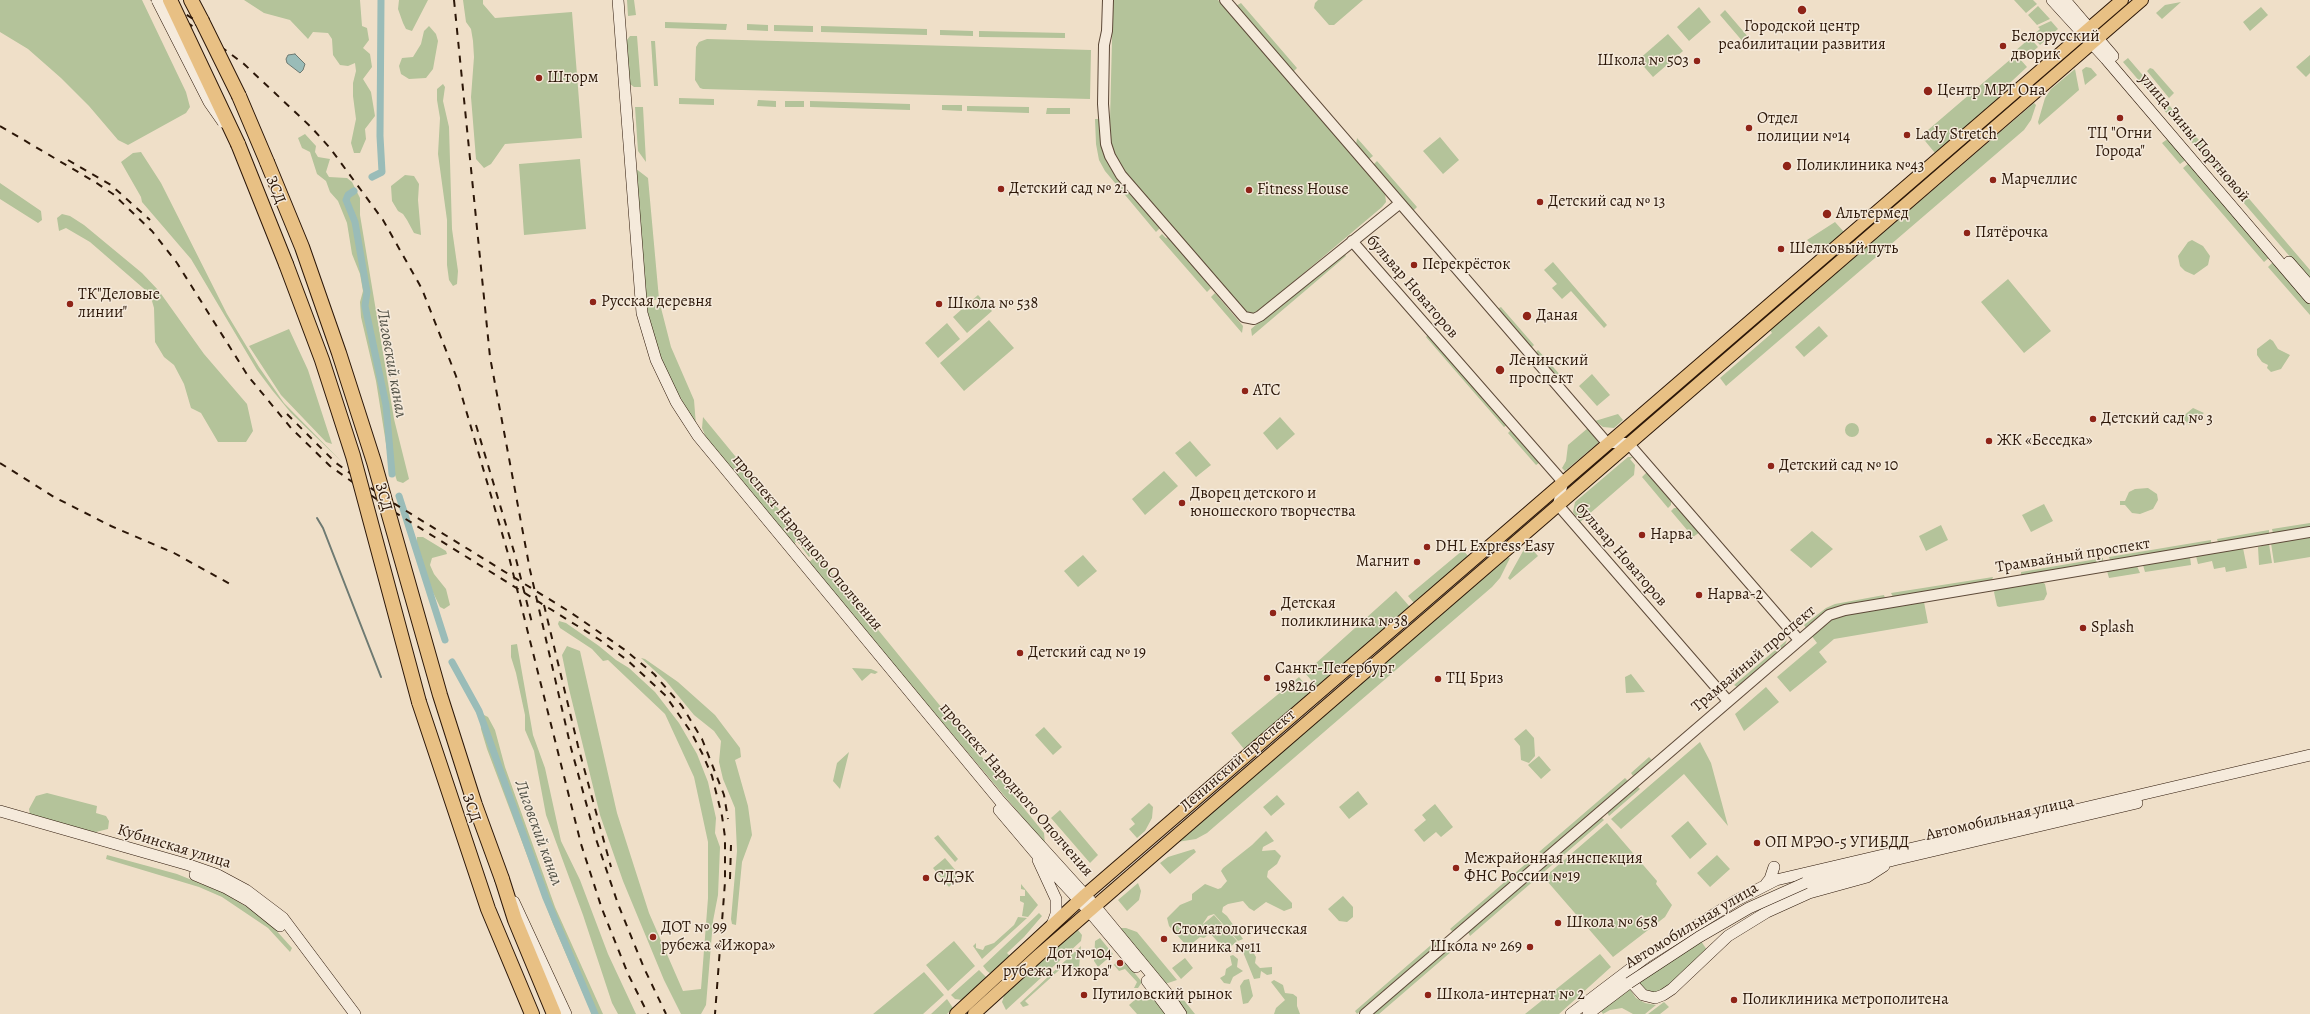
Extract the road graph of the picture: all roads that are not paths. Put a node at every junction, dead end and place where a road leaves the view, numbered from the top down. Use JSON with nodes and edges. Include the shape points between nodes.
{"nodes":[{"id":1,"x":157,"y":0,"type":"edge"},
{"id":2,"x":170,"y":0,"type":"edge"},
{"id":3,"x":191,"y":0,"type":"edge"},
{"id":4,"x":196,"y":0,"type":"edge"},
{"id":5,"x":610,"y":0,"type":"edge"},
{"id":6,"x":618,"y":0,"type":"edge"},
{"id":7,"x":1108,"y":0,"type":"edge"},
{"id":8,"x":1225,"y":0,"type":"edge"},
{"id":9,"x":2052,"y":0,"type":"edge"},
{"id":10,"x":2066,"y":0,"type":"edge"},
{"id":11,"x":2122,"y":0,"type":"edge"},
{"id":12,"x":2142,"y":0,"type":"edge"},
{"id":13,"x":202,"y":21,"type":"junction"},
{"id":14,"x":2085,"y":30,"type":"junction"},
{"id":15,"x":2095,"y":41,"type":"junction"},
{"id":16,"x":238,"y":144,"type":"junction"},
{"id":17,"x":1399,"y":204,"type":"junction"},
{"id":18,"x":1352,"y":241,"type":"junction"},
{"id":19,"x":2310,"y":286,"type":"edge"},
{"id":20,"x":2310,"y":298,"type":"edge"},
{"id":21,"x":1607,"y":443,"type":"junction"},
{"id":22,"x":1628,"y":444,"type":"junction"},
{"id":23,"x":1616,"y":454,"type":"junction"},
{"id":24,"x":1563,"y":482,"type":"junction"},
{"id":25,"x":1572,"y":492,"type":"junction"},
{"id":26,"x":1558,"y":504,"type":"junction"},
{"id":27,"x":2310,"y":532,"type":"edge"},
{"id":28,"x":1799,"y":640,"type":"junction"},
{"id":29,"x":1728,"y":701,"type":"junction"},
{"id":30,"x":2310,"y":755,"type":"edge"},
{"id":31,"x":2310,"y":762,"type":"edge"},
{"id":32,"x":0,"y":811,"type":"edge"},
{"id":33,"x":0,"y":819,"type":"edge"},
{"id":34,"x":1037,"y":855,"type":"junction"},
{"id":35,"x":1894,"y":860,"type":"junction"},
{"id":36,"x":1774,"y":867,"type":"dead end"},
{"id":37,"x":502,"y":879,"type":"junction"},
{"id":38,"x":1766,"y":884,"type":"junction"},
{"id":39,"x":1082,"y":897,"type":"junction"},
{"id":40,"x":1092,"y":908,"type":"junction"},
{"id":41,"x":1052,"y":925,"type":"junction"},
{"id":42,"x":1646,"y":957,"type":"junction"},
{"id":43,"x":346,"y":1014,"type":"edge"},
{"id":44,"x":355,"y":1014,"type":"edge"},
{"id":45,"x":532,"y":1014,"type":"edge"},
{"id":46,"x":554,"y":1014,"type":"edge"},
{"id":47,"x":566,"y":1014,"type":"edge"},
{"id":48,"x":956,"y":1014,"type":"edge"},
{"id":49,"x":974,"y":1014,"type":"edge"},
{"id":50,"x":1172,"y":1014,"type":"edge"},
{"id":51,"x":1181,"y":1014,"type":"edge"},
{"id":52,"x":1365,"y":1014,"type":"edge"},
{"id":53,"x":1571,"y":1014,"type":"edge"},
{"id":54,"x":1588,"y":1014,"type":"edge"}],
"edges":[{"from":1,"to":16,"type":"main road","bridge":true,"via":[[209,102]]},
{"from":2,"to":16,"type":"highway","name":"ЗСД","bridge":true},
{"from":3,"to":13,"type":"highway","name":"ЗСД"},
{"from":4,"to":13,"type":"main road"},
{"from":5,"to":34,"type":"main road","name":"проспект Народного Ополчения","via":[[635,305],[647,355],[665,395],[693,441]]},
{"from":6,"to":39,"type":"main road","name":"проспект Народного Ополчения","via":[[642,313],[656,360],[676,402],[698,436]]},
{"from":7,"to":18,"type":"street","name":"бульвар Новаторов","via":[[1103,104],[1106,144],[1110,156],[1121,176],[1244,317],[1249,319],[1260,316]]},
{"from":8,"to":17,"type":"street"},
{"from":9,"to":14,"type":"main road","name":"улица Зины Портновой"},
{"from":10,"to":14,"type":"main road","name":"улица Зины Портновой"},
{"from":11,"to":14,"type":"main road","name":"Ленинский проспект"},
{"from":12,"to":15,"type":"main road","name":"Ленинский проспект"},
{"from":13,"to":37,"type":"highway","name":"ЗСД","bridge":true,"via":[[239,96],[302,247],[337,347],[374,462],[440,695]]},
{"from":14,"to":15,"type":"main road","name":"улица Зины Портновой"},
{"from":14,"to":21,"type":"main road","name":"Ленинский проспект"},
{"from":15,"to":19,"type":"main road","name":"улица Зины Портновой"},
{"from":15,"to":20,"type":"main road","name":"улица Зины Портновой"},
{"from":15,"to":22,"type":"main road","name":"Ленинский проспект"},
{"from":16,"to":45,"type":"highway","name":"ЗСД","bridge":true,"via":[[322,360],[369,510],[419,702],[488,909]]},
{"from":17,"to":18,"type":"street"},
{"from":17,"to":21,"type":"street"},
{"from":18,"to":24,"type":"street","name":"бульвар Новаторов"},
{"from":21,"to":22,"type":"street"},
{"from":21,"to":23,"type":"main road"},
{"from":21,"to":24,"type":"main road","name":"Ленинский проспект"},
{"from":22,"to":23,"type":"main road","name":"Ленинский проспект"},
{"from":22,"to":28,"type":"street"},
{"from":23,"to":25,"type":"main road","name":"Ленинский проспект"},
{"from":24,"to":25,"type":"main road"},
{"from":24,"to":26,"type":"street","name":"бульвар Новаторов"},
{"from":24,"to":39,"type":"main road","name":"Ленинский проспект"},
{"from":25,"to":26,"type":"main road","name":"Ленинский проспект"},
{"from":26,"to":29,"type":"street","name":"бульвар Новаторов"},
{"from":26,"to":40,"type":"main road","name":"Ленинский проспект"},
{"from":27,"to":28,"type":"street","name":"Трамвайный проспект","via":[[1845,610],[1821,621]]},
{"from":28,"to":29,"type":"street","name":"Трамвайный проспект"},
{"from":29,"to":52,"type":"street","name":"Трамвайный проспект"},
{"from":30,"to":38,"type":"main road","name":"Автомобильная улица","via":[[1788,876]]},
{"from":31,"to":35,"type":"main road","name":"Автомобильная улица"},
{"from":32,"to":44,"type":"main road","name":"Кубинская улица","via":[[189,865],[218,875],[246,890],[283,918]]},
{"from":33,"to":43,"type":"main road","name":"Кубинская улица","via":[[189,873],[236,893],[257,906],[278,924]]},
{"from":34,"to":39,"type":"main road","name":"проспект Народного Ополчения"},
{"from":34,"to":41,"type":"main road","via":[[1056,899],[1056,914]]},
{"from":35,"to":42,"type":"main road","via":[[1867,877],[1809,893],[1767,912],[1728,936],[1663,995],[1648,997],[1636,990],[1633,984],[1633,973]]},
{"from":35,"to":54,"type":"main road","name":"Автомобильная улица","bridge":true,"via":[[1805,883],[1749,908],[1644,972]]},
{"from":36,"to":38,"type":"main road"},
{"from":37,"to":46,"type":"highway","name":"ЗСД","via":[[515,920]]},
{"from":37,"to":47,"type":"main road"},
{"from":38,"to":42,"type":"main road","name":"Автомобильная улица"},
{"from":39,"to":40,"type":"main road","name":"проспект Народного Ополчения"},
{"from":39,"to":41,"type":"main road","name":"Ленинский проспект"},
{"from":40,"to":49,"type":"main road","name":"Ленинский проспект"},
{"from":40,"to":50,"type":"main road","name":"проспект Народного Ополчения"},
{"from":40,"to":51,"type":"main road","name":"проспект Народного Ополчения","via":[[1166,992]]},
{"from":41,"to":48,"type":"main road","name":"Ленинский проспект"},
{"from":42,"to":53,"type":"main road"}]}
